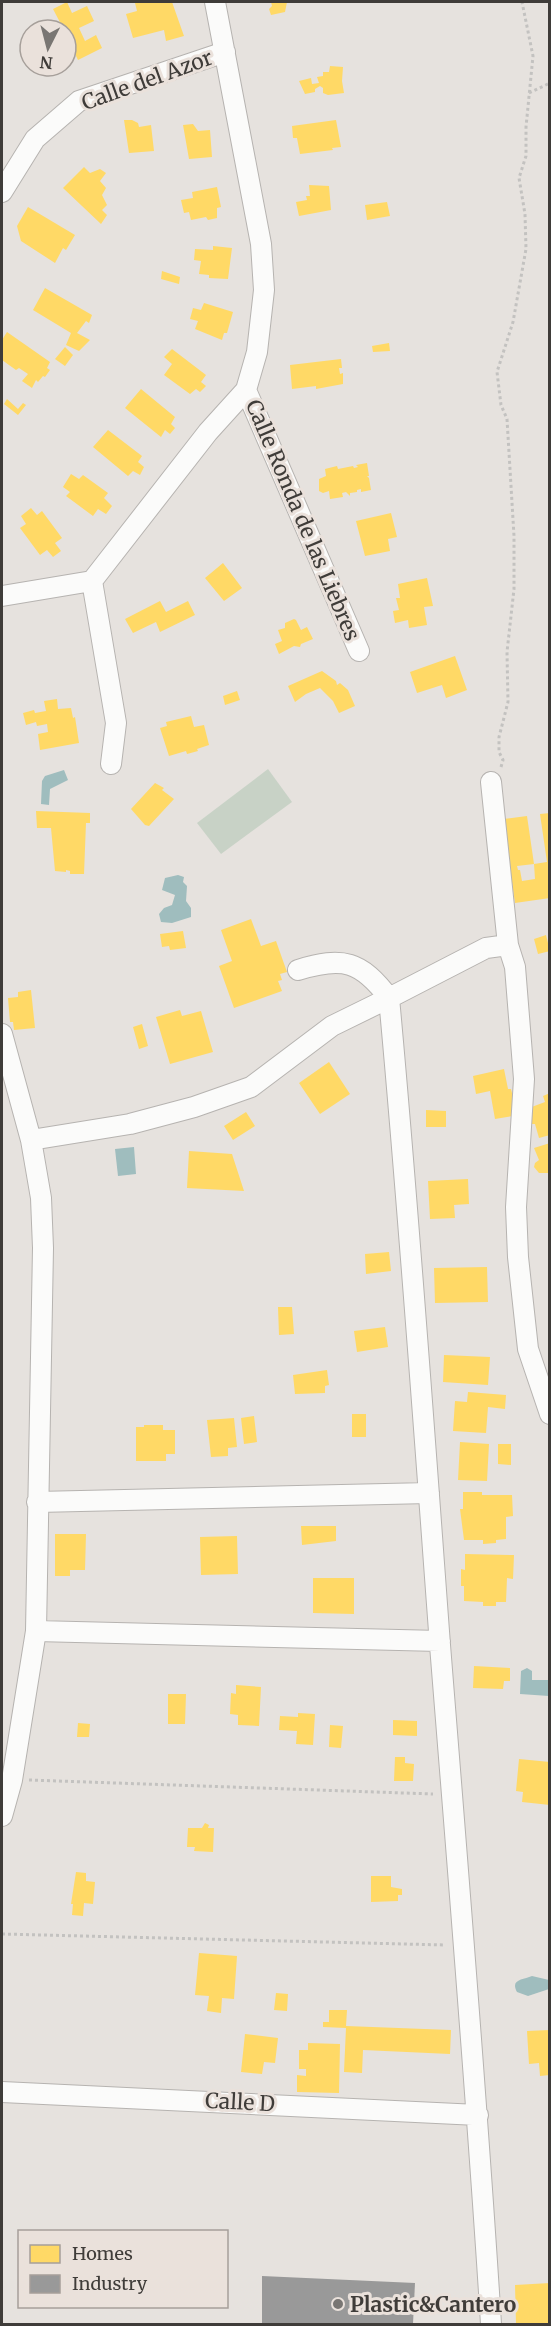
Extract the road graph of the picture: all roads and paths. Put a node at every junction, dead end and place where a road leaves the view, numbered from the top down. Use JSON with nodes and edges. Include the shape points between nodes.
{"nodes":[{"id":1,"x":215,"y":2,"type":"edge"},
{"id":2,"x":522,"y":2,"type":"edge"},
{"id":3,"x":225,"y":52,"type":"junction"},
{"id":4,"x":549,"y":83,"type":"edge"},
{"id":5,"x":530,"y":93,"type":"junction"},
{"id":6,"x":2,"y":192,"type":"edge"},
{"id":7,"x":246,"y":390,"type":"junction"},
{"id":8,"x":92,"y":581,"type":"junction"},
{"id":9,"x":2,"y":596,"type":"edge"},
{"id":10,"x":359,"y":651,"type":"dead end"},
{"id":11,"x":111,"y":764,"type":"dead end"},
{"id":12,"x":491,"y":782,"type":"joint"},
{"id":13,"x":508,"y":945,"type":"junction"},
{"id":14,"x":298,"y":970,"type":"dead end"},
{"id":15,"x":389,"y":998,"type":"junction"},
{"id":16,"x":2,"y":1034,"type":"edge"},
{"id":17,"x":31,"y":1140,"type":"junction"},
{"id":18,"x":544,"y":1373,"type":"edge"},
{"id":19,"x":549,"y":1414,"type":"edge"},
{"id":20,"x":429,"y":1493,"type":"junction"},
{"id":21,"x":37,"y":1502,"type":"junction"},
{"id":22,"x":36,"y":1631,"type":"junction"},
{"id":23,"x":440,"y":1641,"type":"junction"},
{"id":24,"x":12,"y":1780,"type":"junction"},
{"id":25,"x":452,"y":1795,"type":"junction"},
{"id":26,"x":2,"y":1816,"type":"edge"},
{"id":27,"x":2,"y":1934,"type":"edge"},
{"id":28,"x":465,"y":1945,"type":"junction"},
{"id":29,"x":2,"y":2092,"type":"edge"},
{"id":30,"x":478,"y":2115,"type":"junction"},
{"id":31,"x":491,"y":2325,"type":"edge"}],
"edges":[{"from":1,"to":3,"type":"street","name":"Calle Ronda de las Liebres"},
{"from":2,"to":5,"type":"path","via":[[533,56]]},
{"from":3,"to":6,"type":"street","name":"Calle del Azor","via":[[79,101],[35,139]]},
{"from":3,"to":7,"type":"street","name":"Calle Ronda de las Liebres","via":[[261,244],[264,290],[257,352]]},
{"from":4,"to":5,"type":"path"},
{"from":5,"to":12,"type":"path","via":[[526,156],[519,178],[526,249],[513,322],[497,372],[507,419],[514,589],[507,652],[508,702],[499,737],[503,765]]},
{"from":7,"to":8,"type":"street","name":"Calle Ronda de las Liebres","via":[[208,432]]},
{"from":7,"to":10,"type":"street","name":"Calle Ronda de las Liebres"},
{"from":8,"to":9,"type":"street"},
{"from":8,"to":11,"type":"street","via":[[116,723]]},
{"from":12,"to":13,"type":"street"},
{"from":13,"to":15,"type":"street","via":[[486,948]]},
{"from":13,"to":18,"type":"street","via":[[515,967],[524,1078],[516,1207],[518,1257],[528,1349]]},
{"from":14,"to":15,"type":"street","via":[[345,962],[373,977]]},
{"from":15,"to":17,"type":"street","via":[[332,1026],[251,1087],[130,1124]]},
{"from":15,"to":20,"type":"street"},
{"from":16,"to":17,"type":"street"},
{"from":17,"to":21,"type":"street","via":[[41,1198],[43,1248]]},
{"from":18,"to":19,"type":"street"},
{"from":20,"to":21,"type":"street"},
{"from":20,"to":23,"type":"street"},
{"from":21,"to":22,"type":"street"},
{"from":22,"to":23,"type":"street"},
{"from":22,"to":24,"type":"street"},
{"from":23,"to":25,"type":"street"},
{"from":24,"to":25,"type":"path"},
{"from":24,"to":26,"type":"street"},
{"from":25,"to":28,"type":"street"},
{"from":27,"to":28,"type":"path"},
{"from":28,"to":30,"type":"street"},
{"from":29,"to":30,"type":"street","name":"Calle D"},
{"from":30,"to":31,"type":"street"}]}
